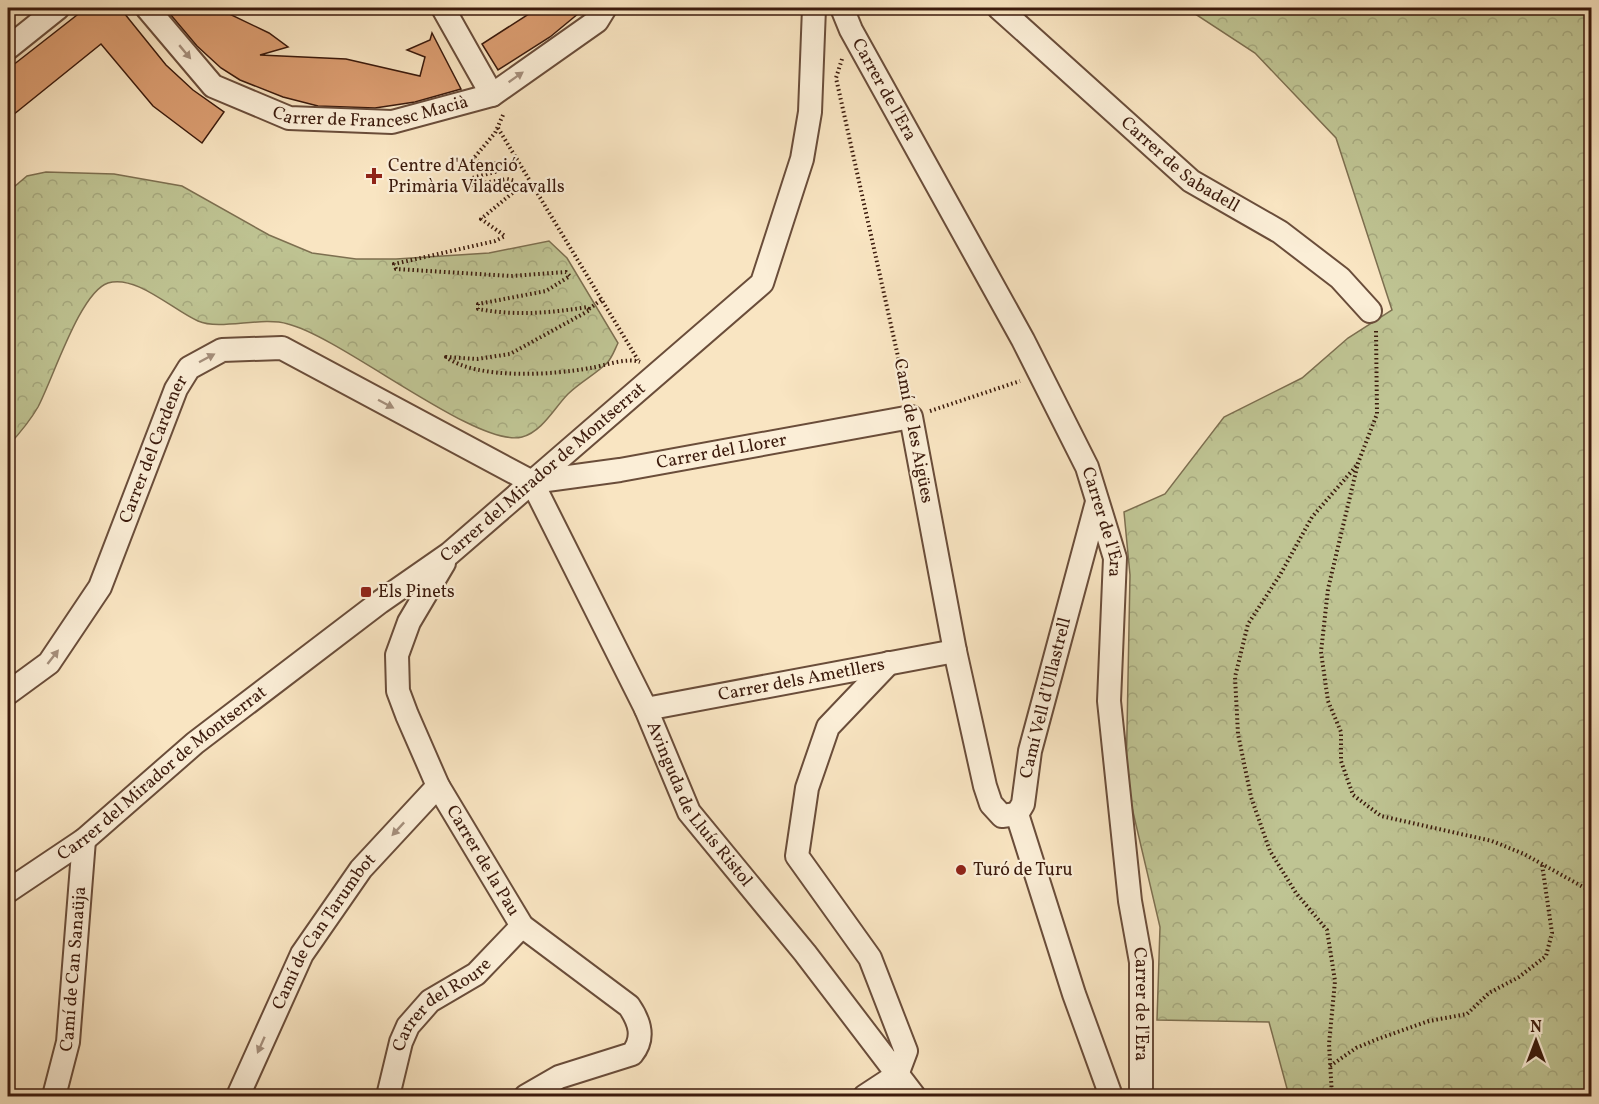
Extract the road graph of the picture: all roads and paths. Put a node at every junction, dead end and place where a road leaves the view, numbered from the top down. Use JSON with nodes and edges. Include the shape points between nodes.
{"nodes":[{"id":1,"x":58,"y":8,"type":"edge"},
{"id":2,"x":147,"y":8,"type":"edge"},
{"id":3,"x":443,"y":8,"type":"edge"},
{"id":4,"x":605,"y":8,"type":"edge"},
{"id":5,"x":814,"y":8,"type":"edge"},
{"id":6,"x":842,"y":8,"type":"edge"},
{"id":7,"x":999,"y":8,"type":"edge"},
{"id":8,"x":851,"y":30,"type":"junction"},
{"id":9,"x":8,"y":48,"type":"edge"},
{"id":10,"x":499,"y":102,"type":"junction"},
{"id":11,"x":498,"y":127,"type":"junction"},
{"id":12,"x":582,"y":269,"type":"junction"},
{"id":13,"x":569,"y":277,"type":"junction"},
{"id":14,"x":601,"y":300,"type":"junction"},
{"id":15,"x":589,"y":309,"type":"junction"},
{"id":16,"x":1370,"y":311,"type":"joint"},
{"id":17,"x":638,"y":360,"type":"junction"},
{"id":18,"x":646,"y":365,"type":"dead end"},
{"id":19,"x":1040,"y":374,"type":"junction"},
{"id":20,"x":911,"y":417,"type":"junction"},
{"id":21,"x":1358,"y":463,"type":"junction"},
{"id":22,"x":531,"y":482,"type":"junction"},
{"id":23,"x":1097,"y":502,"type":"junction"},
{"id":24,"x":449,"y":554,"type":"junction"},
{"id":25,"x":955,"y":651,"type":"junction"},
{"id":26,"x":889,"y":663,"type":"junction"},
{"id":27,"x":8,"y":693,"type":"edge"},
{"id":28,"x":646,"y":709,"type":"junction"},
{"id":29,"x":438,"y":786,"type":"junction"},
{"id":30,"x":1017,"y":814,"type":"junction"},
{"id":31,"x":84,"y":840,"type":"junction"},
{"id":32,"x":1542,"y":864,"type":"junction"},
{"id":33,"x":8,"y":891,"type":"edge"},
{"id":34,"x":1592,"y":896,"type":"edge"},
{"id":35,"x":522,"y":926,"type":"junction"},
{"id":36,"x":1330,"y":1066,"type":"junction"},
{"id":37,"x":897,"y":1075,"type":"junction"},
{"id":38,"x":236,"y":1093,"type":"edge"},
{"id":39,"x":54,"y":1096,"type":"edge"},
{"id":40,"x":388,"y":1096,"type":"edge"},
{"id":41,"x":526,"y":1096,"type":"edge"},
{"id":42,"x":865,"y":1096,"type":"edge"},
{"id":43,"x":914,"y":1096,"type":"edge"},
{"id":44,"x":1111,"y":1096,"type":"edge"},
{"id":45,"x":1141,"y":1096,"type":"edge"},
{"id":46,"x":1332,"y":1096,"type":"edge"}],
"edges":[{"from":1,"to":9,"type":"street"},
{"from":2,"to":10,"type":"street","name":"Carrer de Francesc Macià","one_way":true,"via":[[213,86],[289,118],[392,122]]},
{"from":3,"to":10,"type":"street"},
{"from":10,"to":4,"type":"street","name":"Carrer de Francesc Macià","one_way":true,"via":[[597,21]]},
{"from":5,"to":22,"type":"street","name":"Carrer del Mirador de Montserrat","via":[[810,112],[801,159],[762,283]]},
{"from":6,"to":8,"type":"street","name":"Carrer de l'Era"},
{"from":7,"to":16,"type":"street","name":"Carrer de Sabadell","via":[[1191,181],[1280,232],[1340,278]]},
{"from":8,"to":19,"type":"street","name":"Carrer de l'Era"},
{"from":8,"to":20,"type":"path","name":"Camí de les Aigües","via":[[836,78]]},
{"from":10,"to":11,"type":"path"},
{"from":11,"to":12,"type":"path"},
{"from":11,"to":13,"type":"path","via":[[473,159],[482,164],[502,163],[495,172],[472,178],[472,185],[516,181],[516,190],[481,219],[505,236],[394,264],[396,269],[511,276],[566,272]]},
{"from":12,"to":13,"type":"path"},
{"from":12,"to":14,"type":"path"},
{"from":13,"to":15,"type":"path","via":[[546,291],[478,304],[477,309],[544,314]]},
{"from":14,"to":15,"type":"path"},
{"from":14,"to":17,"type":"path"},
{"from":15,"to":17,"type":"path","via":[[510,354],[477,359],[446,357],[457,365],[494,373],[577,370]]},
{"from":16,"to":21,"type":"path","via":[[1376,332],[1377,414]]},
{"from":17,"to":18,"type":"path"},
{"from":19,"to":20,"type":"path"},
{"from":19,"to":23,"type":"street","name":"Carrer de l'Era","via":[[1087,467]]},
{"from":20,"to":22,"type":"street","name":"Carrer del Llorer","via":[[620,470]]},
{"from":20,"to":25,"type":"street","name":"Camí de les Aigües"},
{"from":21,"to":32,"type":"path","via":[[1328,589],[1321,652],[1328,701],[1341,732],[1341,761],[1353,795],[1381,816],[1492,841]]},
{"from":21,"to":36,"type":"path","via":[[1312,517],[1281,575],[1248,624],[1235,677],[1238,735],[1251,797],[1270,851],[1296,893],[1328,930],[1335,981]]},
{"from":22,"to":24,"type":"street","name":"Carrer del Mirador de Montserrat"},
{"from":27,"to":22,"type":"street","name":"Carrer del Cardener","one_way":true,"via":[[49,663],[100,588],[176,389],[189,368],[222,350],[282,348]]},
{"from":22,"to":28,"type":"street","name":"Avinguda de Lluís Ristol"},
{"from":23,"to":30,"type":"street","name":"Camí Vell d'Ullastrell","via":[[1030,751],[1023,804]]},
{"from":23,"to":45,"type":"street","name":"Carrer de l'Era","via":[[1115,558],[1109,701],[1130,901],[1141,962]]},
{"from":24,"to":29,"type":"street","name":"Carrer de la Pau","via":[[401,639],[396,672],[398,691]]},
{"from":24,"to":31,"type":"street","name":"Carrer del Mirador de Montserrat","via":[[195,743]]},
{"from":25,"to":26,"type":"street","name":"Carrer dels Ametllers"},
{"from":25,"to":30,"type":"street","name":"Camí de les Aigües","via":[[990,804],[1002,816]]},
{"from":26,"to":28,"type":"street","name":"Carrer dels Ametllers"},
{"from":26,"to":37,"type":"street","via":[[828,727],[807,788],[797,856],[870,958],[906,1051]]},
{"from":28,"to":37,"type":"street","name":"Avinguda de Lluís Ristol","via":[[689,813],[805,953]]},
{"from":29,"to":35,"type":"street","name":"Carrer de la Pau"},
{"from":29,"to":38,"type":"street","name":"Camí de Can Tarumbot","one_way":true,"via":[[361,869],[302,954]]},
{"from":30,"to":44,"type":"street"},
{"from":31,"to":33,"type":"street","name":"Carrer del Mirador de Montserrat"},
{"from":31,"to":39,"type":"street","name":"Camí de Can Sanaüja","via":[[68,1042]]},
{"from":32,"to":34,"type":"path"},
{"from":32,"to":36,"type":"path","via":[[1552,933],[1546,956],[1520,977],[1489,993],[1467,1014],[1429,1021],[1375,1040]]},
{"from":35,"to":40,"type":"street","name":"Carrer del Roure","via":[[476,974],[430,1001],[408,1026],[400,1042]]},
{"from":35,"to":41,"type":"street","name":"Carrer de la Pau","via":[[629,1006],[638,1019],[640,1033],[639,1046],[632,1054],[559,1077]]},
{"from":36,"to":46,"type":"path"},
{"from":37,"to":42,"type":"street"},
{"from":37,"to":43,"type":"street","name":"Avinguda de Lluís Ristol"}]}
